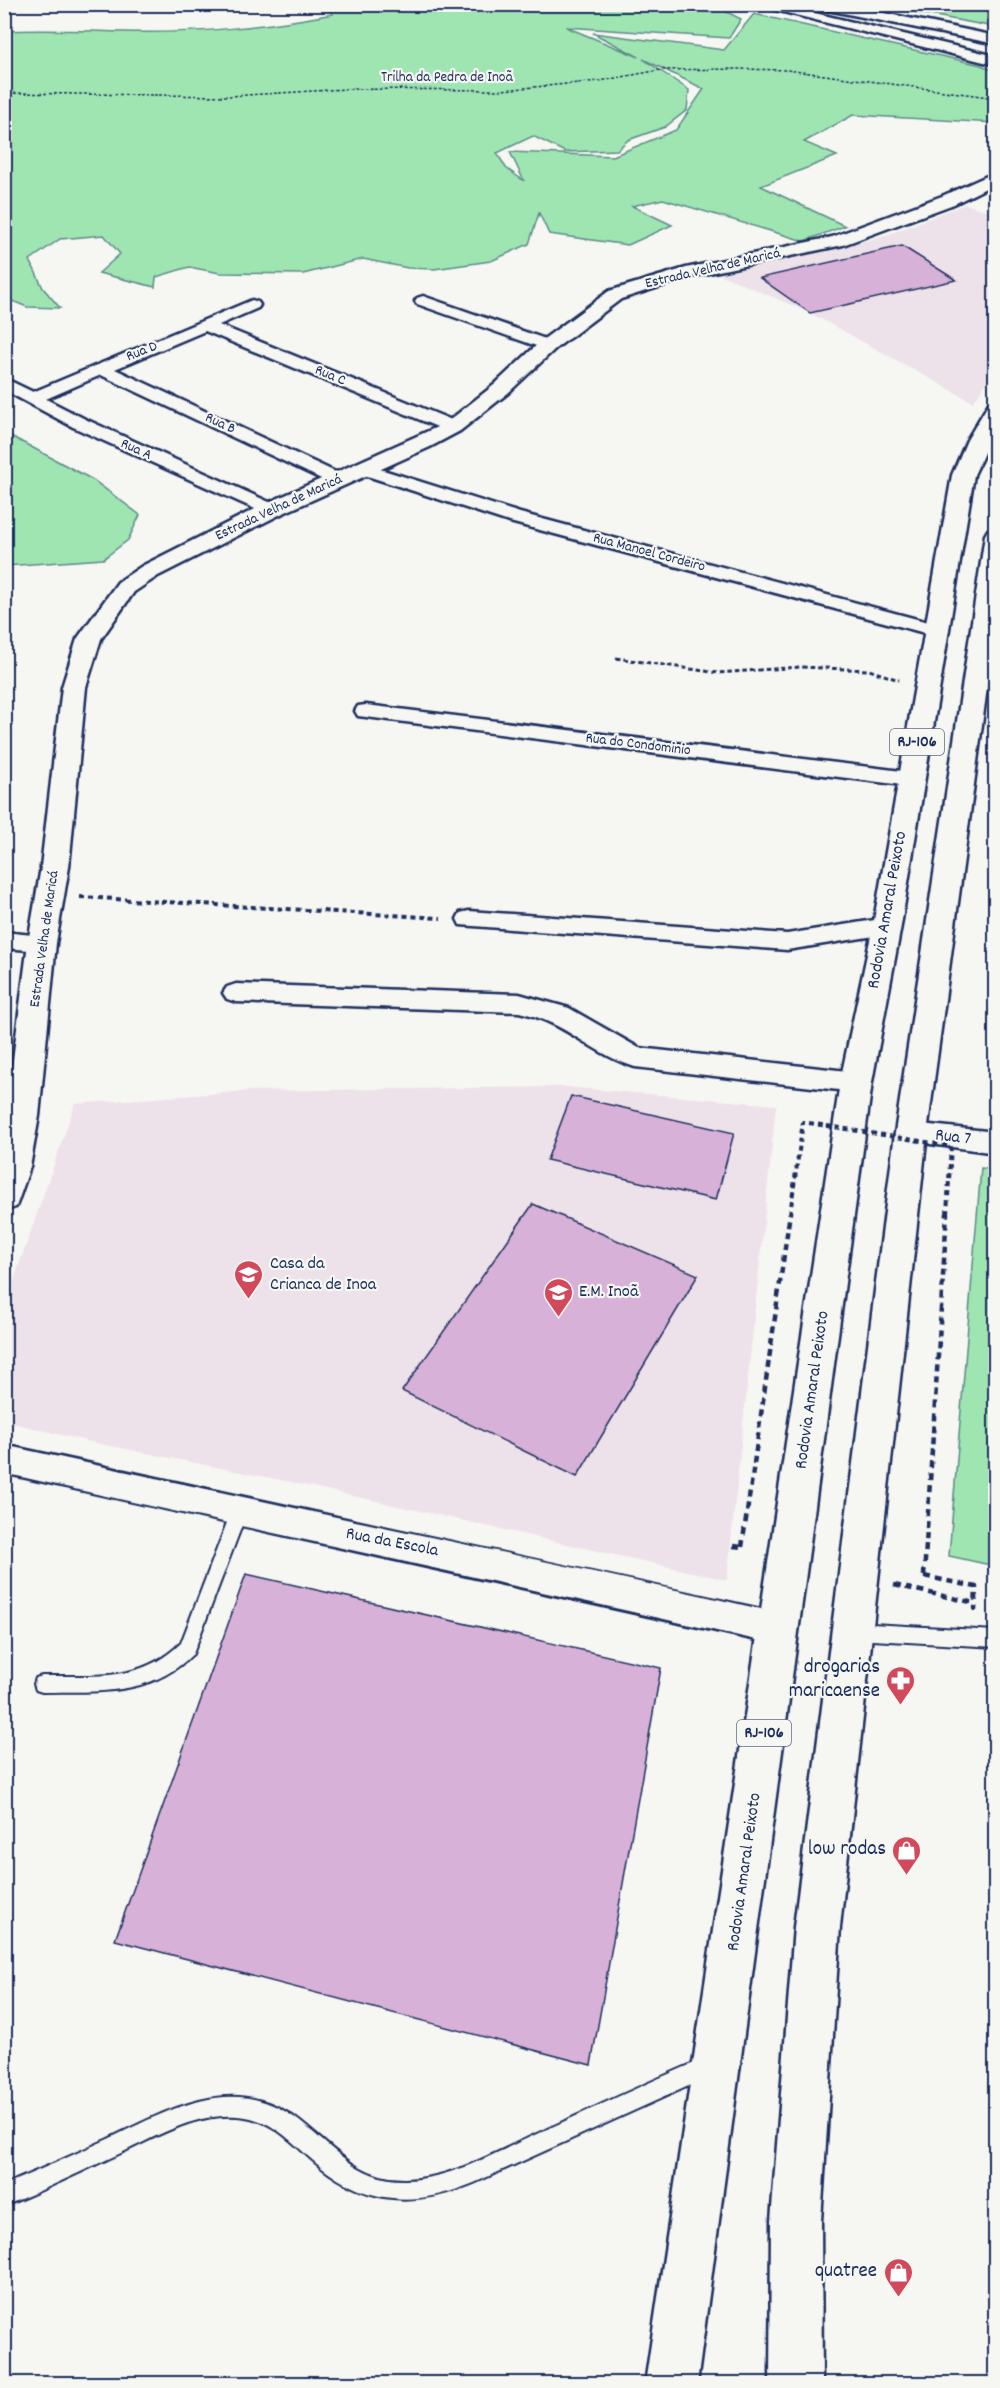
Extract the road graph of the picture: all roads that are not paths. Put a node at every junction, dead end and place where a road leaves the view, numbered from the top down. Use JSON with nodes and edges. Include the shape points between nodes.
{"nodes":[{"id":1,"x":757,"y":4,"type":"edge"},
{"id":2,"x":784,"y":4,"type":"edge"},
{"id":3,"x":818,"y":4,"type":"edge"},
{"id":4,"x":996,"y":40,"type":"edge"},
{"id":5,"x":996,"y":53,"type":"edge"},
{"id":6,"x":996,"y":61,"type":"edge"},
{"id":7,"x":996,"y":177,"type":"edge"},
{"id":8,"x":423,"y":301,"type":"dead end"},
{"id":9,"x":252,"y":305,"type":"dead end"},
{"id":10,"x":207,"y":326,"type":"junction"},
{"id":11,"x":548,"y":345,"type":"junction"},
{"id":12,"x":101,"y":369,"type":"junction"},
{"id":13,"x":4,"y":382,"type":"edge"},
{"id":14,"x":31,"y":399,"type":"junction"},
{"id":15,"x":996,"y":407,"type":"edge"},
{"id":16,"x":453,"y":427,"type":"junction"},
{"id":17,"x":364,"y":469,"type":"junction"},
{"id":18,"x":338,"y":480,"type":"junction"},
{"id":19,"x":271,"y":510,"type":"junction"},
{"id":20,"x":996,"y":535,"type":"edge"},
{"id":21,"x":936,"y":630,"type":"junction"},
{"id":22,"x":366,"y":711,"type":"dead end"},
{"id":23,"x":910,"y":779,"type":"junction"},
{"id":24,"x":469,"y":919,"type":"road end"},
{"id":25,"x":887,"y":926,"type":"junction"},
{"id":26,"x":4,"y":940,"type":"edge"},
{"id":27,"x":42,"y":943,"type":"junction"},
{"id":28,"x":236,"y":993,"type":"dead end"},
{"id":29,"x":856,"y":1082,"type":"junction"},
{"id":30,"x":911,"y":1133,"type":"junction"},
{"id":31,"x":996,"y":1143,"type":"edge"},
{"id":32,"x":4,"y":1198,"type":"edge"},
{"id":33,"x":4,"y":1459,"type":"edge"},
{"id":34,"x":239,"y":1512,"type":"junction"},
{"id":35,"x":779,"y":1629,"type":"junction"},
{"id":36,"x":851,"y":1631,"type":"junction"},
{"id":37,"x":996,"y":1639,"type":"edge"},
{"id":38,"x":42,"y":1684,"type":"dead end"},
{"id":39,"x":719,"y":2062,"type":"junction"},
{"id":40,"x":4,"y":2196,"type":"edge"},
{"id":41,"x":671,"y":2384,"type":"edge"},
{"id":42,"x":796,"y":2384,"type":"edge"}],
"edges":[{"from":1,"to":6,"type":"main road"},
{"from":2,"to":5,"type":"main road"},
{"from":3,"to":4,"type":"main road"},
{"from":7,"to":11,"type":"main road","name":"Estrada Velha de Maricá","via":[[938,204],[837,241],[686,273],[615,294]]},
{"from":8,"to":11,"type":"street"},
{"from":9,"to":10,"type":"street","name":"Rua D"},
{"from":10,"to":12,"type":"street","name":"Rua D"},
{"from":10,"to":16,"type":"street","name":"Rua C"},
{"from":11,"to":16,"type":"main road","name":"Estrada Velha de Maricá"},
{"from":12,"to":14,"type":"street","name":"Rua D"},
{"from":12,"to":18,"type":"street","name":"Rua B"},
{"from":13,"to":14,"type":"street","name":"Rua A"},
{"from":14,"to":19,"type":"street","name":"Rua A"},
{"from":15,"to":21,"type":"main road","name":"Rodovia Amaral Peixoto","number":"RJ-106","via":[[963,475]]},
{"from":16,"to":17,"type":"main road","name":"Estrada Velha de Maricá"},
{"from":17,"to":18,"type":"main road","name":"Estrada Velha de Maricá"},
{"from":17,"to":21,"type":"street","name":"Rua Manoel Cordeiro","via":[[513,517]]},
{"from":18,"to":19,"type":"main road","name":"Estrada Velha de Maricá"},
{"from":19,"to":27,"type":"main road","name":"Estrada Velha de Maricá","via":[[126,587],[89,639],[74,687]]},
{"from":20,"to":30,"type":"main road","number":"RJ-106"},
{"from":21,"to":23,"type":"main road","name":"Rodovia Amaral Peixoto","number":"RJ-106"},
{"from":22,"to":23,"type":"street","name":"Rua do Condominio"},
{"from":23,"to":25,"type":"main road","name":"Rodovia Amaral Peixoto","number":"RJ-106"},
{"from":24,"to":25,"type":"street","via":[[787,942]]},
{"from":25,"to":29,"type":"main road","name":"Rodovia Amaral Peixoto","number":"RJ-106"},
{"from":26,"to":27,"type":"street"},
{"from":27,"to":32,"type":"main road","name":"Estrada Velha de Maricá","via":[[23,1116]]},
{"from":28,"to":29,"type":"street","via":[[519,1003],[573,1021],[615,1049],[635,1057]]},
{"from":29,"to":35,"type":"main road","name":"Rodovia Amaral Peixoto","number":"RJ-106"},
{"from":30,"to":31,"type":"street","name":"Rua 7"},
{"from":30,"to":36,"type":"main road","number":"RJ-106"},
{"from":33,"to":34,"type":"street","name":"Rua da Escola"},
{"from":34,"to":35,"type":"street","name":"Rua da Escola","via":[[481,1561]]},
{"from":34,"to":38,"type":"lane","via":[[186,1648],[176,1662],[142,1680]]},
{"from":35,"to":39,"type":"main road","name":"Rodovia Amaral Peixoto","number":"RJ-106"},
{"from":36,"to":37,"type":"lane"},
{"from":36,"to":42,"type":"main road","number":"RJ-106","via":[[817,1927],[796,2221]]},
{"from":39,"to":40,"type":"lane","via":[[443,2186],[415,2191],[366,2183],[338,2168],[292,2127],[263,2109],[235,2106],[204,2108],[171,2119]]},
{"from":39,"to":41,"type":"main road","name":"Rodovia Amaral Peixoto","number":"RJ-106"}]}
